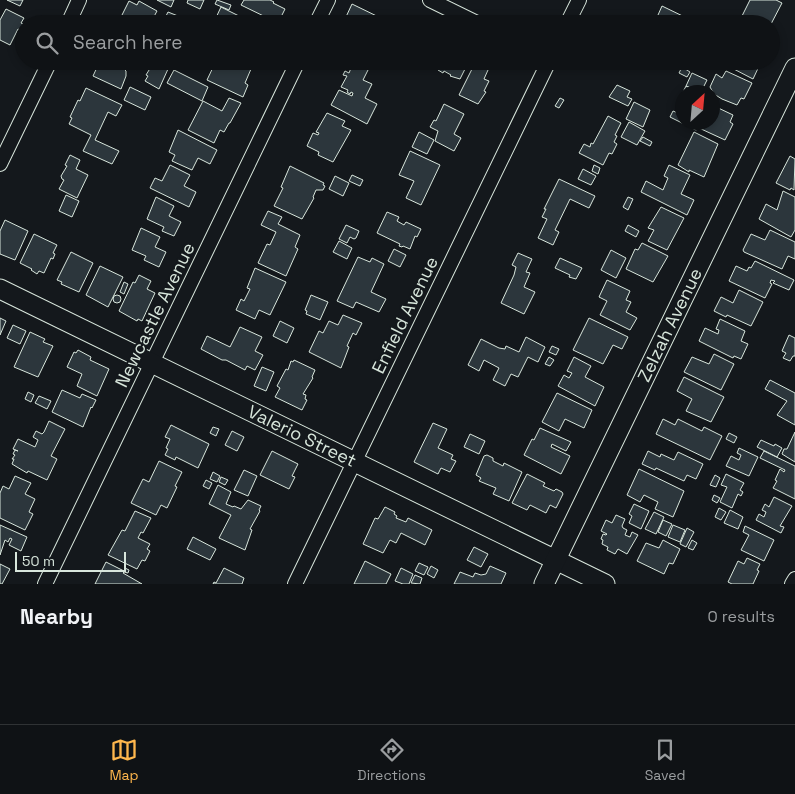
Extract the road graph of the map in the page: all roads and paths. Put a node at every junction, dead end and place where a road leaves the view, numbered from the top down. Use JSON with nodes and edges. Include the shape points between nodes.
{"nodes":[{"id":1,"x":79,"y":0,"type":"edge"},
{"id":2,"x":328,"y":0,"type":"edge"},
{"id":3,"x":430,"y":0,"type":"edge"},
{"id":4,"x":579,"y":0,"type":"edge"},
{"id":5,"x":72,"y":15,"type":"edge"},
{"id":6,"x":320,"y":15,"type":"edge"},
{"id":7,"x":461,"y":15,"type":"edge"},
{"id":8,"x":572,"y":15,"type":"edge"},
{"id":9,"x":795,"y":68,"type":"edge"},
{"id":10,"x":46,"y":70,"type":"edge"},
{"id":11,"x":294,"y":70,"type":"edge"},
{"id":12,"x":545,"y":70,"type":"edge"},
{"id":13,"x":0,"y":164,"type":"edge"},
{"id":14,"x":0,"y":289,"type":"edge"},
{"id":15,"x":153,"y":362,"type":"junction"},
{"id":16,"x":354,"y":462,"type":"junction"},
{"id":17,"x":556,"y":560,"type":"junction"},
{"id":18,"x":795,"y":579,"type":"edge"},
{"id":19,"x":45,"y":584,"type":"edge"},
{"id":20,"x":295,"y":584,"type":"edge"},
{"id":21,"x":544,"y":584,"type":"edge"},
{"id":22,"x":605,"y":584,"type":"edge"},
{"id":23,"x":792,"y":584,"type":"edge"}],
"edges":[{"from":1,"to":5,"type":"street"},
{"from":2,"to":6,"type":"street"},
{"from":3,"to":7,"type":"street"},
{"from":4,"to":8,"type":"street"},
{"from":9,"to":17,"type":"street","name":"Zelzah Avenue"},
{"from":10,"to":13,"type":"street"},
{"from":11,"to":15,"type":"street","name":"Newcastle Avenue"},
{"from":12,"to":16,"type":"street","name":"Enfield Avenue"},
{"from":14,"to":15,"type":"street","name":"Valerio Street"},
{"from":15,"to":16,"type":"street","name":"Valerio Street"},
{"from":15,"to":19,"type":"street","name":"Newcastle Avenue"},
{"from":16,"to":17,"type":"street","name":"Valerio Street"},
{"from":16,"to":20,"type":"street","name":"Enfield Avenue"},
{"from":17,"to":21,"type":"street","name":"Zelzah Avenue"},
{"from":17,"to":22,"type":"street","name":"Valerio Street"},
{"from":18,"to":23,"type":"street"}]}
